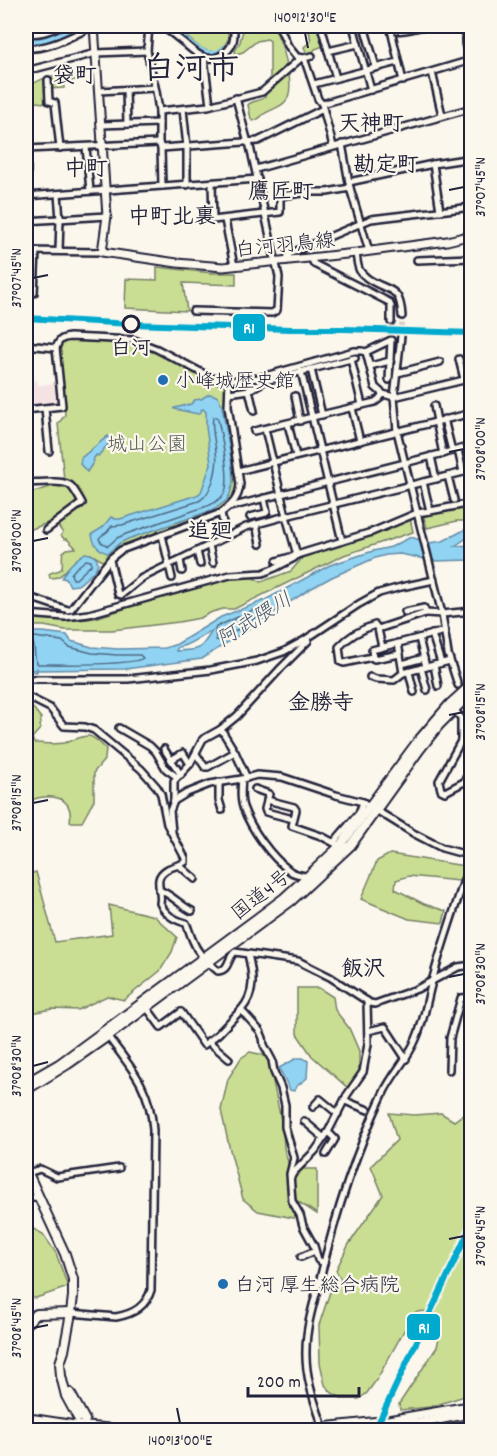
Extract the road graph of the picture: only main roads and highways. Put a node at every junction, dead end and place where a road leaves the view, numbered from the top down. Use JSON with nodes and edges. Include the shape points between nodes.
{"nodes":[{"id":1,"x":92,"y":26,"type":"edge"},
{"id":2,"x":471,"y":235,"type":"edge"},
{"id":3,"x":471,"y":684,"type":"edge"},
{"id":4,"x":471,"y":692,"type":"edge"},
{"id":5,"x":370,"y":806,"type":"junction"},
{"id":6,"x":206,"y":960,"type":"junction"},
{"id":7,"x":106,"y":1034,"type":"junction"},
{"id":8,"x":26,"y":1083,"type":"edge"},
{"id":9,"x":26,"y":1090,"type":"edge"},
{"id":10,"x":27,"y":1171,"type":"edge"},
{"id":11,"x":27,"y":1311,"type":"edge"},
{"id":12,"x":71,"y":1314,"type":"junction"},
{"id":13,"x":26,"y":1323,"type":"edge"},
{"id":14,"x":471,"y":1406,"type":"edge"},
{"id":15,"x":471,"y":1413,"type":"edge"},
{"id":16,"x":26,"y":1416,"type":"edge"},
{"id":17,"x":81,"y":1419,"type":"dead end"},
{"id":18,"x":26,"y":1425,"type":"edge"},
{"id":19,"x":59,"y":1431,"type":"edge"},
{"id":20,"x":124,"y":1431,"type":"edge"},
{"id":21,"x":297,"y":1431,"type":"edge"},
{"id":22,"x":369,"y":1431,"type":"edge"}],
"edges":[{"from":1,"to":2,"type":"main road","name":"白河羽鳥線","via":[[107,216],[102,252],[209,267],[234,266]]},
{"from":3,"to":5,"type":"highway","name":"国道4号","via":[[418,741]]},
{"from":4,"to":5,"type":"highway","name":"国道4号"},
{"from":5,"to":6,"type":"highway","name":"国道4号","via":[[307,877]]},
{"from":5,"to":6,"type":"highway","name":"国道4号","via":[[351,845],[309,885]]},
{"from":6,"to":7,"type":"highway","name":"国道4号"},
{"from":6,"to":7,"type":"highway","name":"国道4号","via":[[147,1008]]},
{"from":7,"to":8,"type":"highway","name":"国道4号"},
{"from":7,"to":9,"type":"highway","name":"国道4号","via":[[68,1065]]},
{"from":10,"to":12,"type":"highway","via":[[70,1266]]},
{"from":11,"to":12,"type":"highway"},
{"from":12,"to":13,"type":"highway","via":[[37,1314]]},
{"from":12,"to":17,"type":"highway","via":[[64,1364]]},
{"from":14,"to":21,"type":"highway"},
{"from":15,"to":22,"type":"highway"},
{"from":16,"to":20,"type":"highway"},
{"from":18,"to":19,"type":"highway"}]}
